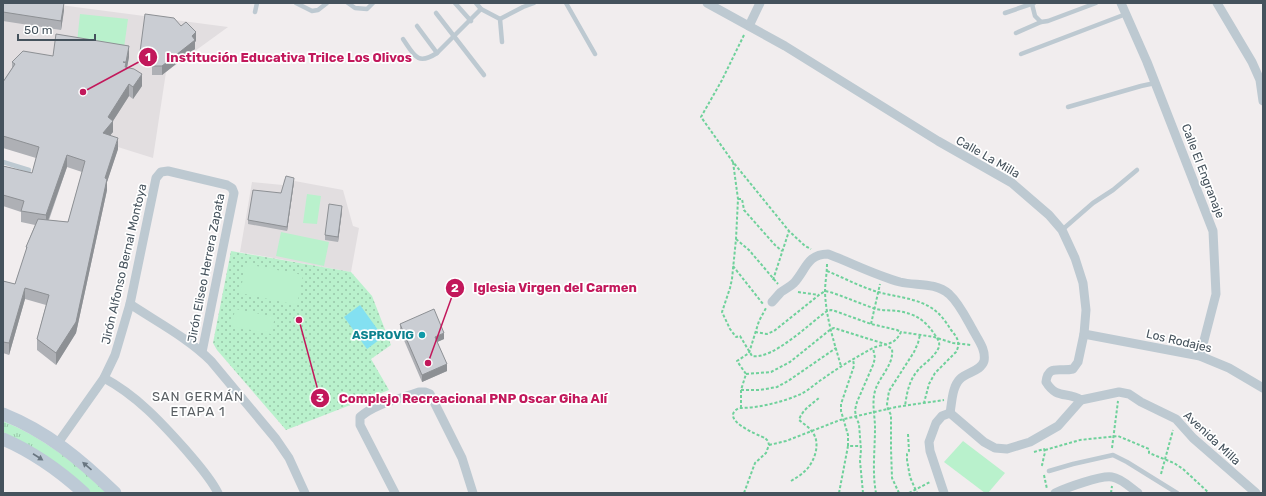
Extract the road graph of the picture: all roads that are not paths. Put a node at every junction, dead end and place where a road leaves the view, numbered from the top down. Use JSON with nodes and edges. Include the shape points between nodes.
{"nodes":[{"id":1,"x":257,"y":3,"type":"edge"},
{"id":2,"x":296,"y":3,"type":"edge"},
{"id":3,"x":348,"y":3,"type":"edge"},
{"id":4,"x":373,"y":3,"type":"edge"},
{"id":5,"x":455,"y":3,"type":"edge"},
{"id":6,"x":476,"y":3,"type":"edge"},
{"id":7,"x":534,"y":3,"type":"edge"},
{"id":8,"x":566,"y":3,"type":"edge"},
{"id":9,"x":709,"y":3,"type":"edge"},
{"id":10,"x":760,"y":3,"type":"edge"},
{"id":11,"x":1033,"y":3,"type":"edge"},
{"id":12,"x":1096,"y":3,"type":"edge"},
{"id":13,"x":1121,"y":3,"type":"edge"},
{"id":14,"x":1217,"y":3,"type":"edge"},
{"id":15,"x":323,"y":4,"type":"edge"},
{"id":16,"x":481,"y":10,"type":"junction"},
{"id":17,"x":255,"y":12,"type":"dead end"},
{"id":18,"x":436,"y":13,"type":"dead end"},
{"id":19,"x":1005,"y":13,"type":"dead end"},
{"id":20,"x":1126,"y":14,"type":"junction"},
{"id":21,"x":500,"y":19,"type":"junction"},
{"id":22,"x":471,"y":21,"type":"junction"},
{"id":23,"x":1041,"y":22,"type":"junction"},
{"id":24,"x":417,"y":26,"type":"dead end"},
{"id":25,"x":749,"y":26,"type":"junction"},
{"id":26,"x":1016,"y":33,"type":"dead end"},
{"id":27,"x":454,"y":37,"type":"junction"},
{"id":28,"x":402,"y":39,"type":"dead end"},
{"id":29,"x":502,"y":42,"type":"dead end"},
{"id":30,"x":437,"y":53,"type":"junction"},
{"id":31,"x":595,"y":54,"type":"dead end"},
{"id":32,"x":1021,"y":54,"type":"dead end"},
{"id":33,"x":484,"y":75,"type":"dead end"},
{"id":34,"x":1155,"y":83,"type":"junction"},
{"id":35,"x":1263,"y":100,"type":"edge"},
{"id":36,"x":1068,"y":107,"type":"dead end"},
{"id":37,"x":3,"y":162,"type":"edge"},
{"id":38,"x":29,"y":170,"type":"dead end"},
{"id":39,"x":1136,"y":170,"type":"dead end"},
{"id":40,"x":232,"y":188,"type":"joint"},
{"id":41,"x":1062,"y":230,"type":"junction"},
{"id":42,"x":130,"y":304,"type":"junction"},
{"id":43,"x":769,"y":305,"type":"road end"},
{"id":44,"x":1084,"y":334,"type":"junction"},
{"id":45,"x":202,"y":352,"type":"junction"},
{"id":46,"x":1200,"y":356,"type":"junction"},
{"id":47,"x":104,"y":378,"type":"junction"},
{"id":48,"x":1263,"y":388,"type":"edge"},
{"id":49,"x":1082,"y":400,"type":"junction"},
{"id":50,"x":950,"y":413,"type":"junction"},
{"id":51,"x":3,"y":414,"type":"edge"},
{"id":52,"x":3,"y":439,"type":"edge"},
{"id":53,"x":58,"y":443,"type":"junction"},
{"id":54,"x":1050,"y":471,"type":"road end"},
{"id":55,"x":84,"y":493,"type":"edge"},
{"id":56,"x":115,"y":493,"type":"edge"},
{"id":57,"x":218,"y":493,"type":"edge"},
{"id":58,"x":305,"y":493,"type":"edge"},
{"id":59,"x":395,"y":493,"type":"edge"},
{"id":60,"x":473,"y":493,"type":"edge"},
{"id":61,"x":944,"y":493,"type":"edge"},
{"id":62,"x":1055,"y":493,"type":"edge"},
{"id":63,"x":1138,"y":493,"type":"edge"},
{"id":64,"x":1177,"y":493,"type":"edge"},
{"id":65,"x":1256,"y":493,"type":"edge"}],
"edges":[{"from":1,"to":17,"type":"lane"},
{"from":2,"to":15,"type":"lane","via":[[312,11],[318,10]]},
{"from":3,"to":4,"type":"lane","via":[[355,8],[367,9]]},
{"from":5,"to":22,"type":"lane"},
{"from":6,"to":16,"type":"lane"},
{"from":7,"to":21,"type":"lane"},
{"from":8,"to":31,"type":"lane"},
{"from":9,"to":25,"type":"street","name":"Calle La Milla"},
{"from":10,"to":25,"type":"street"},
{"from":11,"to":19,"type":"lane"},
{"from":11,"to":23,"type":"lane","via":[[1035,16]]},
{"from":12,"to":23,"type":"lane"},
{"from":13,"to":20,"type":"street","name":"Calle El Engranaje"},
{"from":14,"to":35,"type":"street","via":[[1252,62],[1260,80]]},
{"from":16,"to":21,"type":"lane"},
{"from":16,"to":22,"type":"lane"},
{"from":18,"to":27,"type":"lane"},
{"from":20,"to":32,"type":"lane"},
{"from":20,"to":34,"type":"street","name":"Calle El Engranaje"},
{"from":21,"to":29,"type":"lane"},
{"from":22,"to":27,"type":"lane"},
{"from":23,"to":26,"type":"lane"},
{"from":24,"to":30,"type":"lane"},
{"from":25,"to":41,"type":"street","name":"Calle La Milla","via":[[938,141],[1012,182]]},
{"from":27,"to":30,"type":"lane"},
{"from":27,"to":33,"type":"lane"},
{"from":28,"to":30,"type":"lane","via":[[414,56],[423,60]]},
{"from":34,"to":36,"type":"lane"},
{"from":34,"to":46,"type":"street","name":"Calle El Engranaje","via":[[1214,231],[1216,294]]},
{"from":37,"to":38,"type":"lane"},
{"from":39,"to":41,"type":"lane"},
{"from":40,"to":42,"type":"street","name":"Jirón Alfonso Bernal Montoya","via":[[168,171],[161,172],[156,178]]},
{"from":40,"to":45,"type":"street","name":"Jirón Eliseo Herrera Zapata","via":[[234,193]]},
{"from":41,"to":44,"type":"street","name":"Calle La Milla","via":[[1083,283],[1086,310]]},
{"from":42,"to":45,"type":"street"},
{"from":42,"to":47,"type":"street","name":"Jirón Alfonso Bernal Montoya","via":[[119,344]]},
{"from":43,"to":50,"type":"street","via":[[794,283],[806,264],[814,257],[826,254],[900,282],[932,285],[949,294],[982,346],[984,355],[983,363],[965,375],[954,390]]},
{"from":44,"to":46,"type":"street","name":"Los Rodajes"},
{"from":44,"to":49,"type":"street","name":"Calle La Milla","via":[[1078,362],[1072,369],[1057,369],[1049,371],[1046,375],[1046,382],[1055,394]]},
{"from":45,"to":58,"type":"street","via":[[276,439],[289,458]]},
{"from":46,"to":48,"type":"street","name":"Los Rodajes","via":[[1229,368]]},
{"from":47,"to":53,"type":"street","name":"Jirón Alfonso Bernal Montoya"},
{"from":47,"to":57,"type":"street","via":[[119,386],[156,418],[196,462]]},
{"from":49,"to":50,"type":"street","via":[[1058,426],[1030,442],[1007,449],[994,448],[984,442]]},
{"from":49,"to":65,"type":"street","name":"Avenida Milla","via":[[1119,392],[1129,394],[1176,419],[1193,438]]},
{"from":50,"to":61,"type":"street","via":[[942,416],[936,423],[930,442],[930,451]]},
{"from":51,"to":53,"type":"main road"},
{"from":52,"to":55,"type":"main road","one_way":true,"via":[[37,456]]},
{"from":56,"to":53,"type":"main road","one_way":true},
{"from":54,"to":64,"type":"lane","via":[[1113,455]]},
{"from":59,"to":60,"type":"street","via":[[360,425],[360,417],[383,404],[425,392],[430,394],[462,458]]},
{"from":62,"to":63,"type":"street","via":[[1112,476]]}]}
